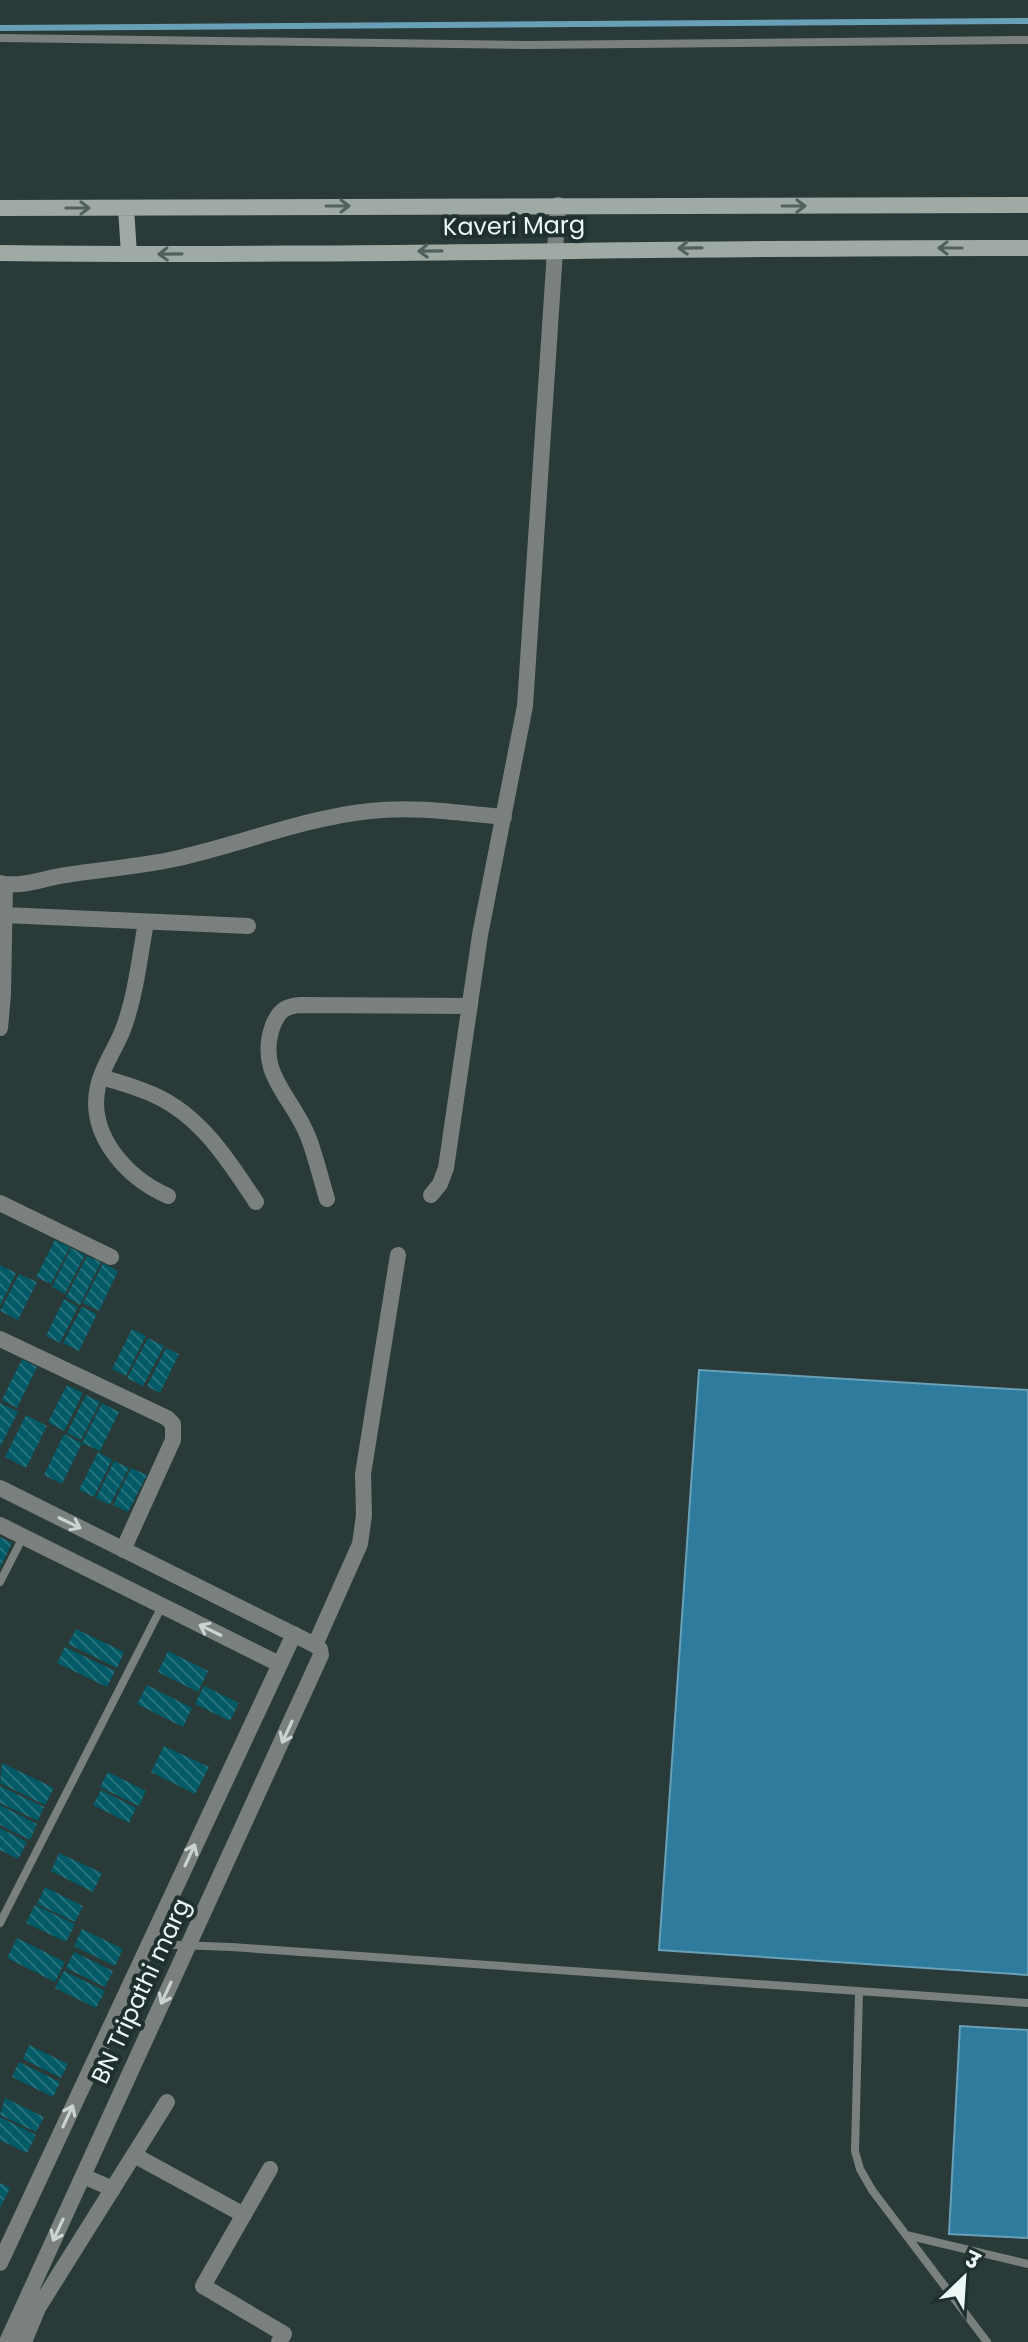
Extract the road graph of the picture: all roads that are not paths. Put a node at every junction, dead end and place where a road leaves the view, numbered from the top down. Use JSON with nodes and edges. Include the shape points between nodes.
{"nodes":[{"id":1,"x":0,"y":38,"type":"edge"},
{"id":2,"x":1028,"y":40,"type":"edge"},
{"id":3,"x":558,"y":205,"type":"junction"},
{"id":4,"x":1028,"y":205,"type":"edge"},
{"id":5,"x":0,"y":208,"type":"edge"},
{"id":6,"x":126,"y":208,"type":"junction"},
{"id":7,"x":1028,"y":248,"type":"edge"},
{"id":8,"x":557,"y":250,"type":"junction"},
{"id":9,"x":0,"y":253,"type":"edge"},
{"id":10,"x":129,"y":254,"type":"junction"},
{"id":11,"x":504,"y":817,"type":"junction"},
{"id":12,"x":3,"y":884,"type":"edge"},
{"id":13,"x":5,"y":915,"type":"junction"},
{"id":14,"x":146,"y":922,"type":"junction"},
{"id":15,"x":248,"y":926,"type":"dead end"},
{"id":16,"x":470,"y":1006,"type":"junction"},
{"id":17,"x":0,"y":1028,"type":"edge"},
{"id":18,"x":101,"y":1077,"type":"junction"},
{"id":19,"x":431,"y":1195,"type":"dead end"},
{"id":20,"x":168,"y":1196,"type":"dead end"},
{"id":21,"x":327,"y":1199,"type":"dead end"},
{"id":22,"x":256,"y":1202,"type":"dead end"},
{"id":23,"x":0,"y":1203,"type":"edge"},
{"id":24,"x":398,"y":1255,"type":"dead end"},
{"id":25,"x":111,"y":1257,"type":"dead end"},
{"id":26,"x":0,"y":1339,"type":"edge"},
{"id":27,"x":0,"y":1488,"type":"edge"},
{"id":28,"x":0,"y":1525,"type":"edge"},
{"id":29,"x":23,"y":1537,"type":"junction"},
{"id":30,"x":123,"y":1550,"type":"junction"},
{"id":31,"x":0,"y":1582,"type":"edge"},
{"id":32,"x":162,"y":1606,"type":"junction"},
{"id":33,"x":294,"y":1634,"type":"junction"},
{"id":34,"x":317,"y":1653,"type":"junction"},
{"id":35,"x":279,"y":1664,"type":"junction"},
{"id":36,"x":0,"y":1923,"type":"edge"},
{"id":37,"x":149,"y":1944,"type":"junction"},
{"id":38,"x":188,"y":1947,"type":"junction"},
{"id":39,"x":859,"y":1992,"type":"junction"},
{"id":40,"x":1028,"y":2003,"type":"edge"},
{"id":41,"x":167,"y":2102,"type":"dead end"},
{"id":42,"x":134,"y":2155,"type":"junction"},
{"id":43,"x":270,"y":2169,"type":"dead end"},
{"id":44,"x":83,"y":2176,"type":"junction"},
{"id":45,"x":113,"y":2189,"type":"junction"},
{"id":46,"x":244,"y":2215,"type":"junction"},
{"id":47,"x":906,"y":2235,"type":"junction"},
{"id":48,"x":0,"y":2263,"type":"edge"},
{"id":49,"x":1028,"y":2264,"type":"edge"},
{"id":50,"x":7,"y":2342,"type":"edge"},
{"id":51,"x":24,"y":2342,"type":"edge"},
{"id":52,"x":279,"y":2342,"type":"edge"},
{"id":53,"x":987,"y":2342,"type":"edge"}],
"edges":[{"from":1,"to":2,"type":"lane","via":[[527,45]]},
{"from":3,"to":4,"type":"street","name":"Kaveri Marg","one_way":true},
{"from":6,"to":3,"type":"street","name":"Kaveri Marg","one_way":true},
{"from":3,"to":8,"type":"street"},
{"from":5,"to":6,"type":"street","name":"Kaveri Marg","one_way":true},
{"from":6,"to":10,"type":"street"},
{"from":7,"to":8,"type":"street","name":"Kaveri Marg","one_way":true},
{"from":8,"to":10,"type":"street","name":"Kaveri Marg","one_way":true},
{"from":8,"to":11,"type":"street","via":[[526,693]]},
{"from":9,"to":10,"type":"street","name":"Kaveri Marg"},
{"from":11,"to":12,"type":"street","via":[[370,811],[174,860]]},
{"from":11,"to":16,"type":"street"},
{"from":12,"to":13,"type":"street"},
{"from":13,"to":14,"type":"street"},
{"from":13,"to":17,"type":"street"},
{"from":14,"to":15,"type":"street"},
{"from":14,"to":18,"type":"street","via":[[126,1021]]},
{"from":16,"to":19,"type":"street","via":[[446,1168]]},
{"from":16,"to":21,"type":"street","via":[[281,1010],[272,1029],[268,1062],[309,1138]]},
{"from":18,"to":20,"type":"street","via":[[97,1108],[113,1152],[148,1187]]},
{"from":18,"to":22,"type":"street","via":[[156,1096],[188,1116]]},
{"from":23,"to":25,"type":"street"},
{"from":24,"to":34,"type":"street","name":"BN Tripathi marg","via":[[363,1474],[360,1544]]},
{"from":26,"to":30,"type":"street","via":[[173,1424],[173,1440]]},
{"from":27,"to":30,"type":"street","one_way":true},
{"from":28,"to":29,"type":"street"},
{"from":29,"to":31,"type":"lane"},
{"from":29,"to":32,"type":"street"},
{"from":30,"to":33,"type":"street"},
{"from":35,"to":32,"type":"street","one_way":true},
{"from":32,"to":36,"type":"lane"},
{"from":33,"to":34,"type":"street"},
{"from":33,"to":35,"type":"street"},
{"from":34,"to":38,"type":"street","name":"BN Tripathi marg","one_way":true},
{"from":37,"to":35,"type":"street","one_way":true},
{"from":37,"to":38,"type":"lane"},
{"from":48,"to":37,"type":"street","one_way":true},
{"from":38,"to":39,"type":"lane"},
{"from":38,"to":44,"type":"street","name":"BN Tripathi marg","one_way":true},
{"from":39,"to":40,"type":"lane"},
{"from":39,"to":47,"type":"lane","via":[[855,2151],[872,2190]]},
{"from":41,"to":42,"type":"street"},
{"from":42,"to":45,"type":"street"},
{"from":42,"to":46,"type":"street"},
{"from":43,"to":46,"type":"street"},
{"from":44,"to":45,"type":"street"},
{"from":44,"to":50,"type":"street","name":"BN Tripathi marg","one_way":true},
{"from":45,"to":51,"type":"street","via":[[38,2308]]},
{"from":46,"to":52,"type":"street","via":[[203,2286],[284,2334]]},
{"from":47,"to":49,"type":"lane"},
{"from":47,"to":53,"type":"lane"}]}
